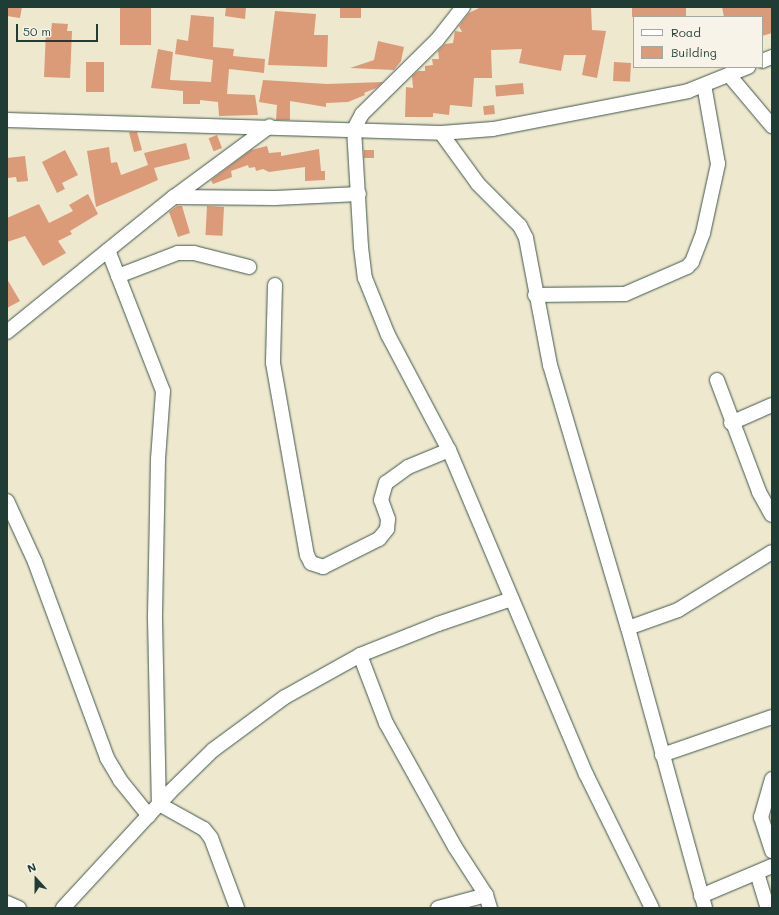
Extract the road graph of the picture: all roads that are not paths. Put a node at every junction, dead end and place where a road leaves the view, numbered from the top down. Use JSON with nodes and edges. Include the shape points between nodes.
{"nodes":[{"id":1,"x":463,"y":7,"type":"edge"},
{"id":2,"x":746,"y":68,"type":"edge"},
{"id":3,"x":729,"y":76,"type":"junction"},
{"id":4,"x":704,"y":86,"type":"junction"},
{"id":5,"x":7,"y":120,"type":"edge"},
{"id":6,"x":270,"y":126,"type":"junction"},
{"id":7,"x":772,"y":126,"type":"edge"},
{"id":8,"x":354,"y":129,"type":"junction"},
{"id":9,"x":441,"y":133,"type":"junction"},
{"id":10,"x":359,"y":194,"type":"junction"},
{"id":11,"x":174,"y":198,"type":"junction"},
{"id":12,"x":108,"y":250,"type":"junction"},
{"id":13,"x":249,"y":267,"type":"dead end"},
{"id":14,"x":118,"y":276,"type":"junction"},
{"id":15,"x":275,"y":285,"type":"dead end"},
{"id":16,"x":535,"y":295,"type":"junction"},
{"id":17,"x":7,"y":332,"type":"edge"},
{"id":18,"x":717,"y":380,"type":"dead end"},
{"id":19,"x":772,"y":405,"type":"edge"},
{"id":20,"x":731,"y":423,"type":"junction"},
{"id":21,"x":449,"y":450,"type":"junction"},
{"id":22,"x":7,"y":502,"type":"edge"},
{"id":23,"x":772,"y":515,"type":"edge"},
{"id":24,"x":772,"y":552,"type":"edge"},
{"id":25,"x":512,"y":599,"type":"junction"},
{"id":26,"x":628,"y":628,"type":"junction"},
{"id":27,"x":360,"y":655,"type":"junction"},
{"id":28,"x":772,"y":717,"type":"edge"},
{"id":29,"x":662,"y":755,"type":"junction"},
{"id":30,"x":772,"y":779,"type":"edge"},
{"id":31,"x":159,"y":804,"type":"junction"},
{"id":32,"x":149,"y":816,"type":"junction"},
{"id":33,"x":772,"y":851,"type":"edge"},
{"id":34,"x":772,"y":866,"type":"edge"},
{"id":35,"x":757,"y":873,"type":"junction"},
{"id":36,"x":488,"y":902,"type":"edge"},
{"id":37,"x":703,"y":902,"type":"edge"},
{"id":38,"x":7,"y":903,"type":"edge"},
{"id":39,"x":19,"y":908,"type":"edge"},
{"id":40,"x":63,"y":908,"type":"edge"},
{"id":41,"x":238,"y":908,"type":"edge"},
{"id":42,"x":438,"y":908,"type":"edge"},
{"id":43,"x":652,"y":908,"type":"edge"},
{"id":44,"x":768,"y":908,"type":"edge"}],
"edges":[{"from":1,"to":8,"type":"street","via":[[437,40],[362,114]]},
{"from":2,"to":3,"type":"street"},
{"from":3,"to":4,"type":"street"},
{"from":3,"to":7,"type":"street"},
{"from":4,"to":9,"type":"street","via":[[620,106],[493,130]]},
{"from":4,"to":16,"type":"street","via":[[718,164],[703,233],[692,262],[687,267],[625,294]]},
{"from":5,"to":6,"type":"street"},
{"from":6,"to":8,"type":"street"},
{"from":6,"to":11,"type":"street"},
{"from":8,"to":9,"type":"street"},
{"from":8,"to":10,"type":"street"},
{"from":9,"to":16,"type":"street","via":[[478,184],[520,226],[526,238]]},
{"from":10,"to":11,"type":"street"},
{"from":10,"to":21,"type":"street","via":[[361,247],[365,278],[372,300]]},
{"from":11,"to":12,"type":"street"},
{"from":12,"to":14,"type":"street"},
{"from":12,"to":17,"type":"street"},
{"from":13,"to":14,"type":"street","via":[[194,253],[178,253]]},
{"from":14,"to":31,"type":"street","via":[[162,390],[155,619]]},
{"from":15,"to":21,"type":"street","via":[[274,363],[307,555],[311,563],[323,567],[379,539],[387,529],[388,519],[381,500],[386,483],[408,467]]},
{"from":16,"to":26,"type":"street","via":[[550,365]]},
{"from":18,"to":20,"type":"street"},
{"from":19,"to":20,"type":"street"},
{"from":20,"to":23,"type":"street","via":[[759,492]]},
{"from":21,"to":25,"type":"street"},
{"from":22,"to":32,"type":"street","via":[[35,562],[107,758],[120,780]]},
{"from":24,"to":26,"type":"street","via":[[693,598],[678,610]]},
{"from":25,"to":27,"type":"street","via":[[438,624]]},
{"from":25,"to":43,"type":"street","via":[[586,774]]},
{"from":26,"to":29,"type":"street"},
{"from":27,"to":31,"type":"street","via":[[285,697],[213,750]]},
{"from":27,"to":36,"type":"street","via":[[394,740]]},
{"from":28,"to":29,"type":"street"},
{"from":29,"to":37,"type":"street"},
{"from":30,"to":33,"type":"street","via":[[761,817]]},
{"from":31,"to":32,"type":"street"},
{"from":31,"to":41,"type":"street","via":[[204,829],[211,838]]},
{"from":32,"to":40,"type":"street"},
{"from":34,"to":35,"type":"street"},
{"from":35,"to":37,"type":"street"},
{"from":35,"to":44,"type":"street"},
{"from":36,"to":42,"type":"street"},
{"from":38,"to":39,"type":"street"}]}
